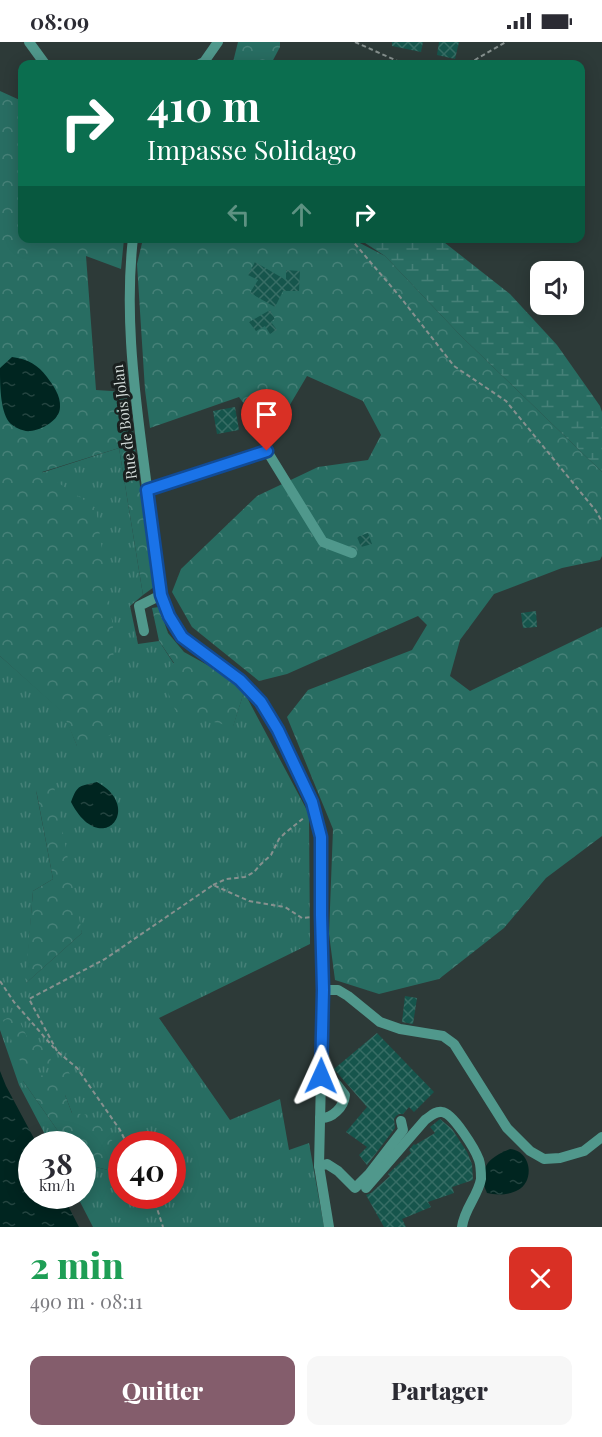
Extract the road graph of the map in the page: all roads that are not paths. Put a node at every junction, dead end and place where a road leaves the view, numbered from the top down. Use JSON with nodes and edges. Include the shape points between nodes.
{"nodes":[{"id":1,"x":30,"y":42,"type":"edge"},
{"id":2,"x":218,"y":42,"type":"edge"},
{"id":3,"x":42,"y":60,"type":"edge"},
{"id":4,"x":205,"y":60,"type":"edge"},
{"id":5,"x":132,"y":243,"type":"edge"},
{"id":6,"x":147,"y":490,"type":"junction"},
{"id":7,"x":352,"y":553,"type":"dead end"},
{"id":8,"x":161,"y":595,"type":"junction"},
{"id":9,"x":144,"y":631,"type":"dead end"},
{"id":10,"x":323,"y":990,"type":"junction"},
{"id":11,"x":321,"y":1076,"type":"junction"},
{"id":12,"x":320,"y":1118,"type":"junction"},
{"id":13,"x":401,"y":1121,"type":"dead end"},
{"id":14,"x":602,"y":1137,"type":"edge"},
{"id":15,"x":319,"y":1166,"type":"junction"},
{"id":16,"x":366,"y":1188,"type":"dead end"},
{"id":17,"x":464,"y":1225,"type":"edge"},
{"id":18,"x":329,"y":1227,"type":"edge"}],
"edges":[{"from":1,"to":3,"type":"street"},
{"from":2,"to":4,"type":"street"},
{"from":5,"to":6,"type":"street","name":"Rue de Bois Jolan","via":[[130,330]]},
{"from":6,"to":7,"type":"street","via":[[267,451],[324,542]]},
{"from":6,"to":8,"type":"street","name":"Rue de Bois Jolan"},
{"from":8,"to":9,"type":"street","via":[[139,606]]},
{"from":8,"to":10,"type":"street","name":"Rue de Bois Jolan","via":[[182,637],[240,680],[261,702],[312,802],[321,837]]},
{"from":10,"to":11,"type":"street","name":"Rue de Bois Jolan"},
{"from":10,"to":14,"type":"street","via":[[338,990],[380,1022],[443,1036],[454,1044],[507,1128],[544,1159],[584,1150]]},
{"from":11,"to":12,"type":"street","name":"Rue de Bois Jolan"},
{"from":11,"to":12,"type":"street","via":[[327,1076],[345,1095],[332,1116]]},
{"from":12,"to":15,"type":"street","name":"Rue de Bois Jolan"},
{"from":13,"to":15,"type":"street","via":[[403,1130],[355,1188],[327,1164]]},
{"from":15,"to":18,"type":"street","name":"Rue de Bois Jolan"},
{"from":16,"to":17,"type":"street","via":[[425,1120],[445,1112],[458,1125],[480,1165],[479,1187]]}]}
